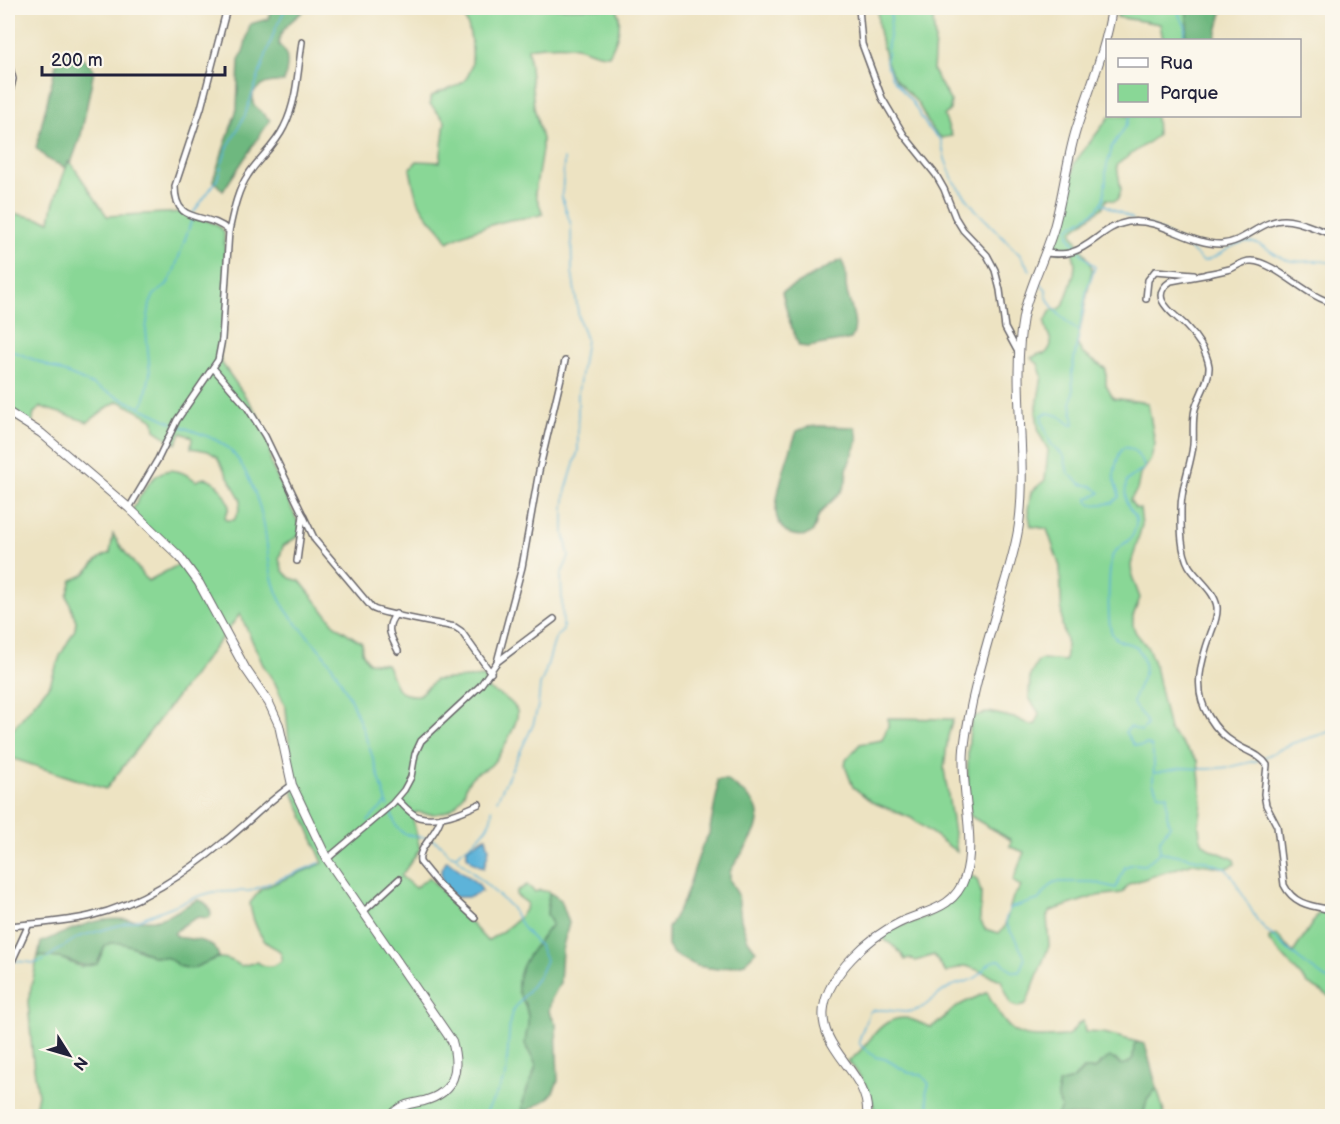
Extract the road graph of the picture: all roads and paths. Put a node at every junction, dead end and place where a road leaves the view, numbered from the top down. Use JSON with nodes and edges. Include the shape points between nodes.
{"nodes":[{"id":1,"x":226,"y":8,"type":"edge"},
{"id":2,"x":859,"y":8,"type":"edge"},
{"id":3,"x":1112,"y":8,"type":"edge"},
{"id":4,"x":1107,"y":39,"type":"edge"},
{"id":5,"x":1106,"y":41,"type":"edge"},
{"id":6,"x":302,"y":42,"type":"dead end"},
{"id":7,"x":8,"y":60,"type":"edge"},
{"id":8,"x":8,"y":100,"type":"edge"},
{"id":9,"x":228,"y":231,"type":"junction"},
{"id":10,"x":1332,"y":234,"type":"edge"},
{"id":11,"x":1045,"y":253,"type":"junction"},
{"id":12,"x":1209,"y":274,"type":"junction"},
{"id":13,"x":1146,"y":299,"type":"dead end"},
{"id":14,"x":1332,"y":302,"type":"edge"},
{"id":15,"x":1019,"y":354,"type":"junction"},
{"id":16,"x":565,"y":361,"type":"dead end"},
{"id":17,"x":214,"y":369,"type":"junction"},
{"id":18,"x":8,"y":412,"type":"edge"},
{"id":19,"x":129,"y":508,"type":"junction"},
{"id":20,"x":303,"y":515,"type":"junction"},
{"id":21,"x":297,"y":561,"type":"dead end"},
{"id":22,"x":396,"y":614,"type":"junction"},
{"id":23,"x":554,"y":619,"type":"dead end"},
{"id":24,"x":398,"y":651,"type":"dead end"},
{"id":25,"x":497,"y":662,"type":"junction"},
{"id":26,"x":491,"y":673,"type":"junction"},
{"id":27,"x":292,"y":785,"type":"junction"},
{"id":28,"x":395,"y":802,"type":"junction"},
{"id":29,"x":479,"y":804,"type":"dead end"},
{"id":30,"x":441,"y":817,"type":"junction"},
{"id":31,"x":327,"y":859,"type":"junction"},
{"id":32,"x":399,"y":879,"type":"dead end"},
{"id":33,"x":1332,"y":910,"type":"edge"},
{"id":34,"x":363,"y":912,"type":"junction"},
{"id":35,"x":475,"y":918,"type":"dead end"},
{"id":36,"x":30,"y":924,"type":"junction"},
{"id":37,"x":8,"y":926,"type":"edge"},
{"id":38,"x":8,"y":970,"type":"edge"},
{"id":39,"x":391,"y":1116,"type":"edge"},
{"id":40,"x":867,"y":1116,"type":"edge"}],
"edges":[{"from":1,"to":9,"type":"street","via":[[175,197],[188,215],[215,221]]},
{"from":2,"to":15,"type":"street","via":[[862,44],[882,98],[904,135],[936,175],[963,230],[987,255],[1000,290],[1005,328]]},
{"from":3,"to":4,"type":"main road"},
{"from":5,"to":11,"type":"main road","via":[[1076,131]]},
{"from":6,"to":9,"type":"street","via":[[286,124],[276,143],[246,177]]},
{"from":7,"to":8,"type":"street","via":[[13,79]]},
{"from":9,"to":17,"type":"street","via":[[221,351]]},
{"from":10,"to":11,"type":"street","via":[[1285,220],[1273,222],[1233,243],[1220,244],[1146,223],[1129,222],[1113,226],[1078,250]]},
{"from":11,"to":15,"type":"main road","via":[[1023,317]]},
{"from":12,"to":13,"type":"street","via":[[1155,271],[1148,280]]},
{"from":12,"to":14,"type":"street","via":[[1253,261]]},
{"from":12,"to":33,"type":"street","via":[[1171,281],[1162,295],[1164,306],[1196,338],[1209,367],[1194,412],[1193,445],[1181,507],[1183,549],[1188,563],[1217,606],[1200,670],[1202,702],[1219,730],[1267,765],[1264,794],[1277,826],[1288,893],[1301,903]]},
{"from":15,"to":40,"type":"main road","via":[[1019,523],[964,749],[969,847],[966,874],[949,902],[887,929],[850,960],[825,998],[823,1012],[828,1039],[863,1089]]},
{"from":16,"to":25,"type":"street","via":[[522,567]]},
{"from":17,"to":19,"type":"street","via":[[177,420]]},
{"from":17,"to":20,"type":"street","via":[[259,426]]},
{"from":18,"to":19,"type":"main road","via":[[41,433]]},
{"from":19,"to":27,"type":"main road","via":[[180,557],[199,582],[245,668],[269,703],[279,725]]},
{"from":20,"to":21,"type":"street"},
{"from":20,"to":22,"type":"street","via":[[315,540],[372,608]]},
{"from":22,"to":24,"type":"street","via":[[388,632]]},
{"from":22,"to":26,"type":"street","via":[[455,627]]},
{"from":23,"to":25,"type":"street"},
{"from":25,"to":26,"type":"street"},
{"from":26,"to":28,"type":"street","via":[[421,741],[411,777]]},
{"from":27,"to":31,"type":"main road"},
{"from":27,"to":36,"type":"street","via":[[222,843],[133,902],[89,916]]},
{"from":28,"to":30,"type":"street","via":[[419,817]]},
{"from":28,"to":31,"type":"street"},
{"from":29,"to":30,"type":"street"},
{"from":30,"to":35,"type":"street","via":[[440,825],[420,854],[420,862]]},
{"from":31,"to":34,"type":"main road"},
{"from":32,"to":34,"type":"street"},
{"from":34,"to":39,"type":"main road","via":[[442,1024],[457,1057],[450,1087],[440,1095],[407,1104]]},
{"from":36,"to":37,"type":"street"},
{"from":36,"to":38,"type":"street"}]}
